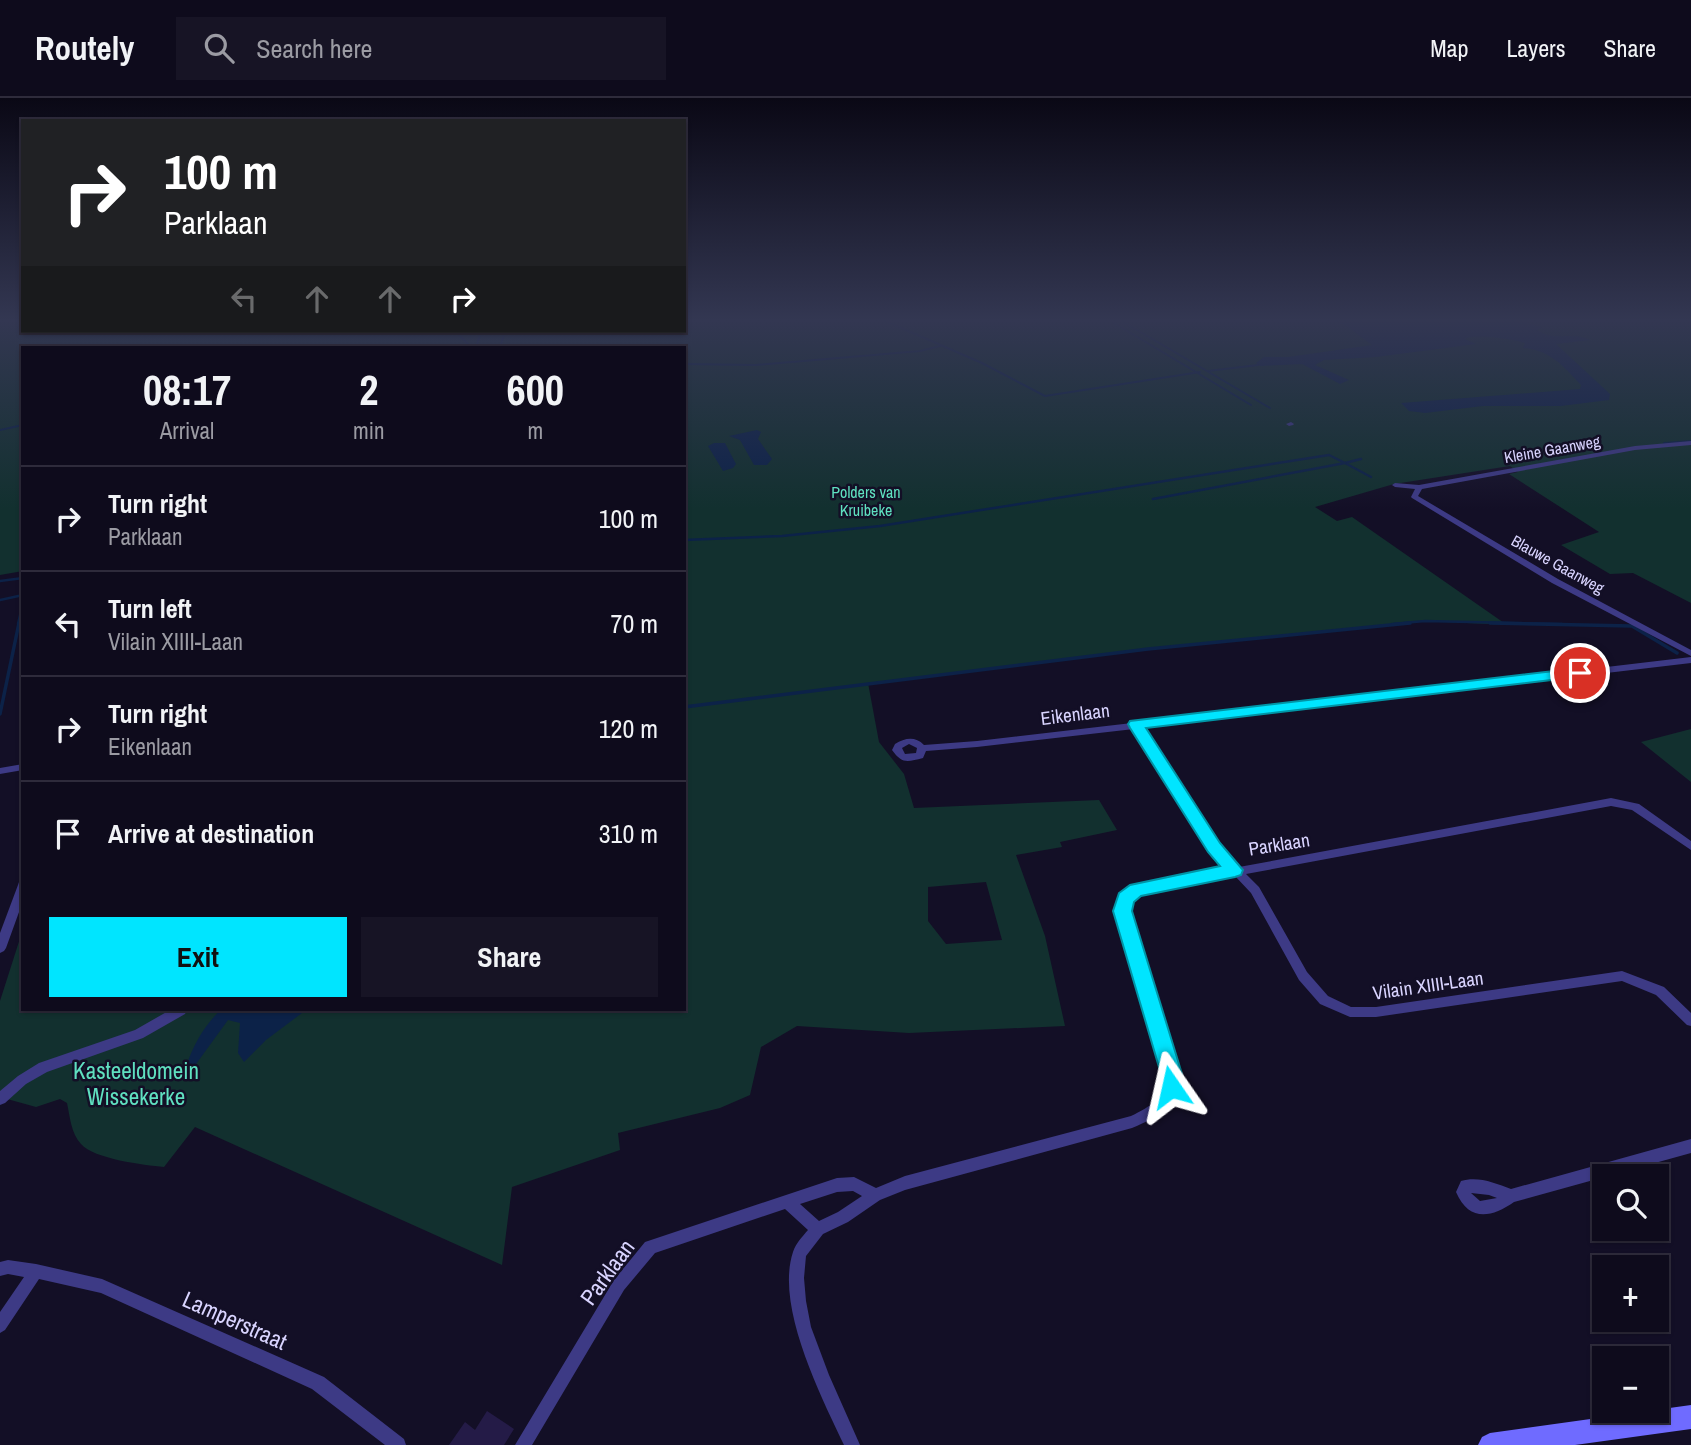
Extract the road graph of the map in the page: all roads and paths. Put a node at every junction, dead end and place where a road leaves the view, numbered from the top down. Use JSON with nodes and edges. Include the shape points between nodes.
{"nodes":[{"id":1,"x":1691,"y":443,"type":"edge"},
{"id":2,"x":1395,"y":485,"type":"dead end"},
{"id":3,"x":1419,"y":487,"type":"junction"},
{"id":4,"x":1691,"y":653,"type":"edge"},
{"id":5,"x":1691,"y":660,"type":"edge"},
{"id":6,"x":1136,"y":724,"type":"junction"},
{"id":7,"x":922,"y":748,"type":"dead end"},
{"id":8,"x":21,"y":767,"type":"edge"},
{"id":9,"x":0,"y":771,"type":"edge"},
{"id":10,"x":1691,"y":846,"type":"edge"},
{"id":11,"x":1235,"y":870,"type":"junction"},
{"id":12,"x":21,"y":891,"type":"edge"},
{"id":13,"x":0,"y":948,"type":"edge"},
{"id":14,"x":179,"y":1011,"type":"edge"},
{"id":15,"x":1691,"y":1021,"type":"edge"},
{"id":16,"x":0,"y":1099,"type":"edge"},
{"id":17,"x":1691,"y":1146,"type":"edge"},
{"id":18,"x":875,"y":1195,"type":"junction"},
{"id":19,"x":1511,"y":1196,"type":"dead end"},
{"id":20,"x":788,"y":1203,"type":"junction"},
{"id":21,"x":818,"y":1229,"type":"junction"},
{"id":22,"x":0,"y":1269,"type":"edge"},
{"id":23,"x":36,"y":1271,"type":"junction"},
{"id":24,"x":0,"y":1325,"type":"edge"},
{"id":25,"x":1691,"y":1417,"type":"edge"},
{"id":26,"x":398,"y":1445,"type":"edge"},
{"id":27,"x":523,"y":1445,"type":"edge"},
{"id":28,"x":852,"y":1445,"type":"edge"},
{"id":29,"x":1490,"y":1445,"type":"edge"}],
"edges":[{"from":1,"to":3,"type":"street","name":"Kleine Gaanweg","via":[[1635,448]]},
{"from":2,"to":3,"type":"street","name":"Kleine Gaanweg"},
{"from":3,"to":4,"type":"street","name":"Blauwe Gaanweg","via":[[1414,497],[1555,581]]},
{"from":5,"to":6,"type":"street","name":"Eikenlaan"},
{"from":6,"to":7,"type":"street","name":"Eikenlaan"},
{"from":6,"to":11,"type":"street","name":"Vilain XIIII-Laan","via":[[1214,848]]},
{"from":8,"to":9,"type":"street"},
{"from":10,"to":11,"type":"street","name":"Parklaan","via":[[1635,807],[1611,802]]},
{"from":11,"to":15,"type":"street","name":"Vilain XIIII-Laan","via":[[1255,890],[1303,976],[1324,1000],[1350,1012],[1622,976],[1660,991]]},
{"from":11,"to":18,"type":"street","name":"Parklaan","via":[[1137,890],[1126,898],[1122,911],[1171,1074],[1163,1104],[1132,1122]]},
{"from":12,"to":13,"type":"street"},
{"from":14,"to":16,"type":"street","via":[[127,1039],[43,1067]]},
{"from":17,"to":19,"type":"street"},
{"from":18,"to":20,"type":"street","name":"Parklaan","via":[[854,1184],[836,1185]]},
{"from":18,"to":21,"type":"street","name":"Parklaan"},
{"from":20,"to":21,"type":"street"},
{"from":20,"to":27,"type":"street","name":"Parklaan","via":[[650,1247],[619,1286]]},
{"from":21,"to":28,"type":"street","name":"Parklaan","via":[[800,1252],[796,1274],[801,1307],[818,1367]]},
{"from":22,"to":23,"type":"street","name":"Lamperstraat"},
{"from":23,"to":24,"type":"street"},
{"from":23,"to":26,"type":"street","name":"Lamperstraat","via":[[102,1286],[318,1383]]},
{"from":25,"to":29,"type":"street"}]}
